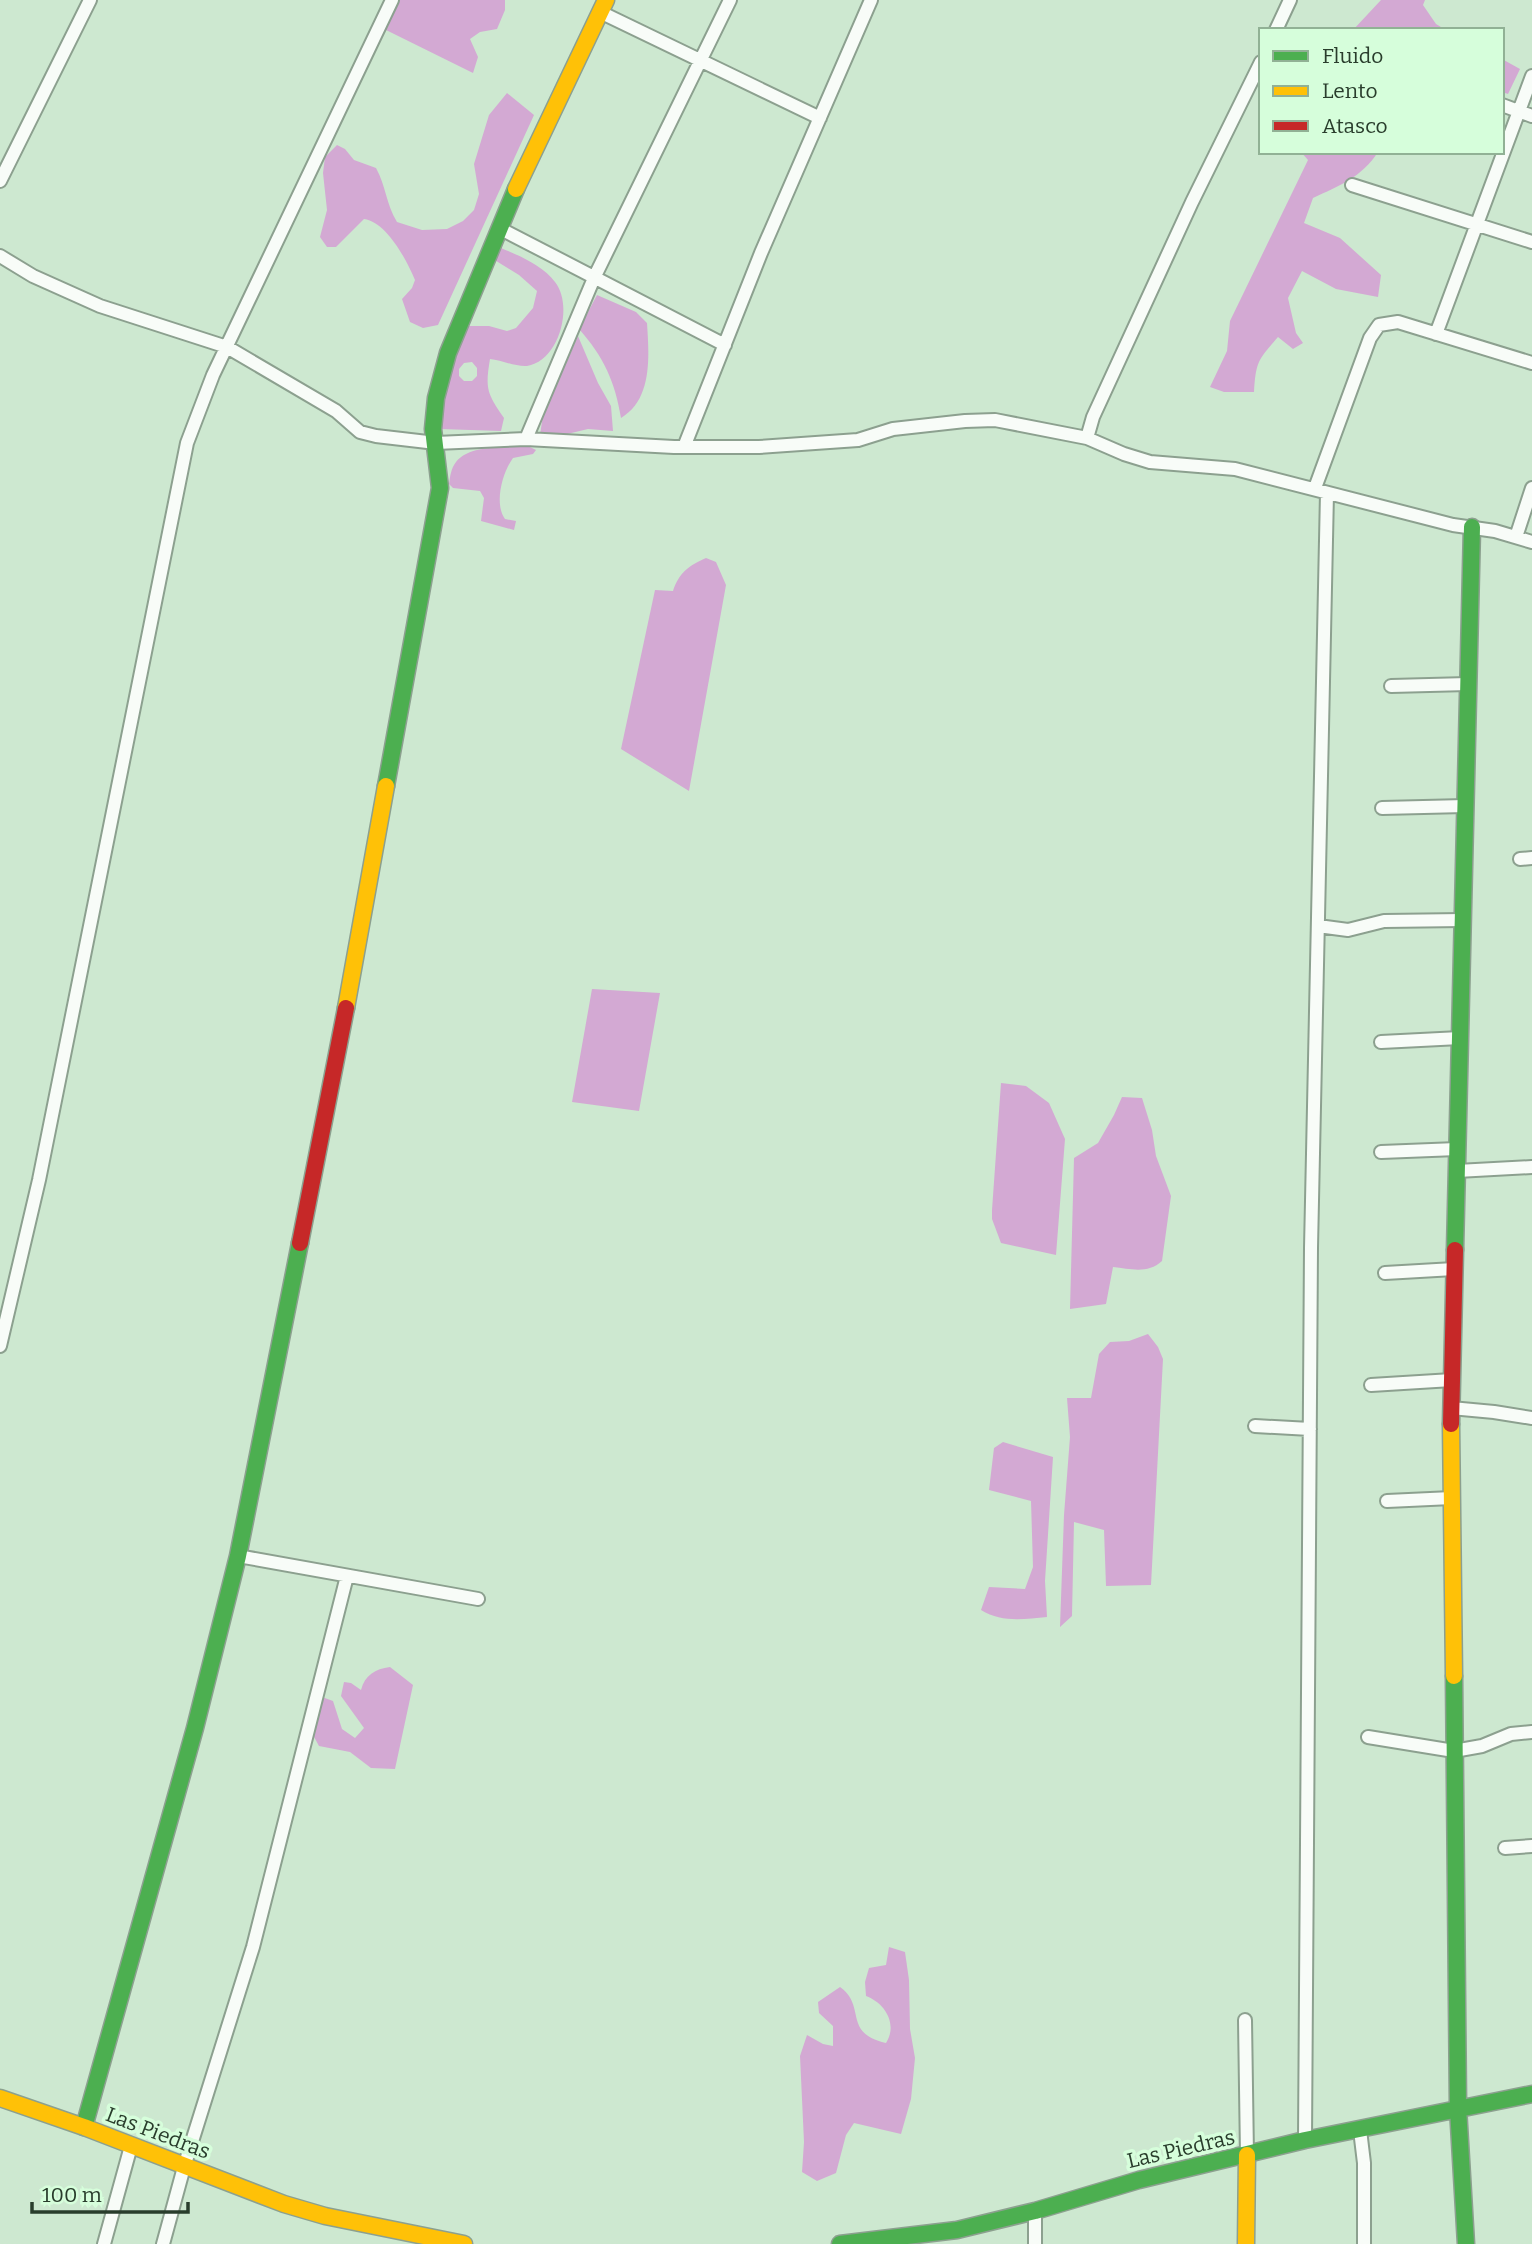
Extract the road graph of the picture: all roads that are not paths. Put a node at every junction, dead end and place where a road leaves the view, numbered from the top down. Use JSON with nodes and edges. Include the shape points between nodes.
{"nodes":[{"id":1,"x":90,"y":0,"type":"edge"},
{"id":2,"x":393,"y":0,"type":"edge"},
{"id":3,"x":730,"y":0,"type":"edge"},
{"id":4,"x":871,"y":0,"type":"edge"},
{"id":5,"x":1290,"y":0,"type":"edge"},
{"id":6,"x":603,"y":6,"type":"edge"},
{"id":7,"x":1277,"y":28,"type":"edge"},
{"id":8,"x":700,"y":60,"type":"junction"},
{"id":9,"x":1259,"y":66,"type":"edge"},
{"id":10,"x":1532,"y":76,"type":"edge"},
{"id":11,"x":1504,"y":106,"type":"edge"},
{"id":12,"x":1519,"y":111,"type":"junction"},
{"id":13,"x":1532,"y":116,"type":"edge"},
{"id":14,"x":820,"y":118,"type":"junction"},
{"id":15,"x":1504,"y":151,"type":"edge"},
{"id":16,"x":1503,"y":154,"type":"edge"},
{"id":17,"x":0,"y":181,"type":"edge"},
{"id":18,"x":1352,"y":185,"type":"dead end"},
{"id":19,"x":1477,"y":223,"type":"junction"},
{"id":20,"x":499,"y":228,"type":"junction"},
{"id":21,"x":1532,"y":242,"type":"edge"},
{"id":22,"x":0,"y":256,"type":"edge"},
{"id":23,"x":594,"y":278,"type":"junction"},
{"id":24,"x":1436,"y":334,"type":"junction"},
{"id":25,"x":724,"y":345,"type":"junction"},
{"id":26,"x":227,"y":348,"type":"junction"},
{"id":27,"x":1532,"y":363,"type":"edge"},
{"id":28,"x":1087,"y":438,"type":"junction"},
{"id":29,"x":526,"y":439,"type":"junction"},
{"id":30,"x":436,"y":443,"type":"junction"},
{"id":31,"x":684,"y":447,"type":"junction"},
{"id":32,"x":1532,"y":488,"type":"edge"},
{"id":33,"x":1321,"y":491,"type":"junction"},
{"id":34,"x":1472,"y":527,"type":"junction"},
{"id":35,"x":1516,"y":537,"type":"junction"},
{"id":36,"x":1532,"y":542,"type":"edge"},
{"id":37,"x":1468,"y":684,"type":"junction"},
{"id":38,"x":1391,"y":686,"type":"dead end"},
{"id":39,"x":1465,"y":806,"type":"junction"},
{"id":40,"x":1382,"y":808,"type":"dead end"},
{"id":41,"x":1463,"y":920,"type":"junction"},
{"id":42,"x":1318,"y":926,"type":"junction"},
{"id":43,"x":1460,"y":1038,"type":"junction"},
{"id":44,"x":1381,"y":1042,"type":"dead end"},
{"id":45,"x":1457,"y":1149,"type":"junction"},
{"id":46,"x":1381,"y":1152,"type":"dead end"},
{"id":47,"x":1532,"y":1167,"type":"edge"},
{"id":48,"x":1457,"y":1171,"type":"junction"},
{"id":49,"x":1454,"y":1269,"type":"junction"},
{"id":50,"x":1385,"y":1273,"type":"dead end"},
{"id":51,"x":0,"y":1346,"type":"edge"},
{"id":52,"x":1451,"y":1380,"type":"junction"},
{"id":53,"x":1371,"y":1385,"type":"dead end"},
{"id":54,"x":1451,"y":1409,"type":"junction"},
{"id":55,"x":1532,"y":1418,"type":"edge"},
{"id":56,"x":1255,"y":1426,"type":"dead end"},
{"id":57,"x":1310,"y":1429,"type":"junction"},
{"id":58,"x":1452,"y":1497,"type":"junction"},
{"id":59,"x":1387,"y":1501,"type":"dead end"},
{"id":60,"x":238,"y":1556,"type":"junction"},
{"id":61,"x":347,"y":1576,"type":"junction"},
{"id":62,"x":478,"y":1599,"type":"dead end"},
{"id":63,"x":1532,"y":1732,"type":"edge"},
{"id":64,"x":1368,"y":1737,"type":"dead end"},
{"id":65,"x":1454,"y":1751,"type":"junction"},
{"id":66,"x":1532,"y":1846,"type":"edge"},
{"id":67,"x":1505,"y":1848,"type":"dead end"},
{"id":68,"x":1245,"y":2020,"type":"dead end"},
{"id":69,"x":1532,"y":2094,"type":"edge"},
{"id":70,"x":0,"y":2098,"type":"edge"},
{"id":71,"x":1458,"y":2108,"type":"junction"},
{"id":72,"x":84,"y":2127,"type":"junction"},
{"id":73,"x":1360,"y":2130,"type":"junction"},
{"id":74,"x":1305,"y":2140,"type":"junction"},
{"id":75,"x":131,"y":2146,"type":"junction"},
{"id":76,"x":1247,"y":2155,"type":"junction"},
{"id":77,"x":184,"y":2167,"type":"junction"},
{"id":78,"x":1035,"y":2211,"type":"junction"},
{"id":79,"x":104,"y":2244,"type":"edge"},
{"id":80,"x":163,"y":2244,"type":"edge"},
{"id":81,"x":464,"y":2244,"type":"edge"},
{"id":82,"x":840,"y":2244,"type":"edge"},
{"id":83,"x":1035,"y":2244,"type":"edge"},
{"id":84,"x":1246,"y":2244,"type":"edge"},
{"id":85,"x":1364,"y":2244,"type":"edge"},
{"id":86,"x":1466,"y":2244,"type":"edge"}],
"edges":[{"from":1,"to":17,"type":"street"},
{"from":2,"to":26,"type":"street"},
{"from":3,"to":8,"type":"street"},
{"from":4,"to":14,"type":"street"},
{"from":5,"to":7,"type":"street"},
{"from":6,"to":8,"type":"street"},
{"from":6,"to":20,"type":"street"},
{"from":8,"to":14,"type":"street"},
{"from":8,"to":23,"type":"street"},
{"from":9,"to":28,"type":"street","via":[[1170,250]]},
{"from":10,"to":12,"type":"street"},
{"from":11,"to":12,"type":"street"},
{"from":12,"to":13,"type":"street"},
{"from":12,"to":15,"type":"street"},
{"from":14,"to":25,"type":"street"},
{"from":16,"to":19,"type":"street"},
{"from":18,"to":19,"type":"street"},
{"from":19,"to":21,"type":"street"},
{"from":19,"to":24,"type":"street"},
{"from":20,"to":23,"type":"street"},
{"from":20,"to":30,"type":"street","via":[[448,353],[436,398]]},
{"from":22,"to":26,"type":"street","via":[[100,306]]},
{"from":23,"to":25,"type":"street"},
{"from":23,"to":29,"type":"street"},
{"from":24,"to":27,"type":"street"},
{"from":24,"to":33,"type":"street","via":[[1398,322],[1379,325],[1370,338]]},
{"from":25,"to":31,"type":"street"},
{"from":26,"to":30,"type":"street","via":[[336,411],[359,432]]},
{"from":26,"to":51,"type":"street","via":[[187,443],[39,1180]]},
{"from":28,"to":31,"type":"street","via":[[985,420],[893,429],[858,440]]},
{"from":28,"to":33,"type":"street","via":[[1150,462],[1236,469]]},
{"from":29,"to":30,"type":"street"},
{"from":29,"to":31,"type":"street"},
{"from":30,"to":60,"type":"street","via":[[440,488],[348,997]]},
{"from":32,"to":35,"type":"street"},
{"from":33,"to":34,"type":"street"},
{"from":33,"to":42,"type":"street"},
{"from":34,"to":35,"type":"street"},
{"from":34,"to":37,"type":"street"},
{"from":35,"to":36,"type":"street"},
{"from":37,"to":38,"type":"street"},
{"from":37,"to":39,"type":"street"},
{"from":39,"to":40,"type":"street"},
{"from":39,"to":41,"type":"street"},
{"from":41,"to":42,"type":"street","via":[[1384,921],[1348,930]]},
{"from":41,"to":43,"type":"street"},
{"from":42,"to":57,"type":"street"},
{"from":43,"to":44,"type":"street"},
{"from":43,"to":45,"type":"street"},
{"from":45,"to":46,"type":"street"},
{"from":45,"to":48,"type":"street"},
{"from":47,"to":48,"type":"street"},
{"from":48,"to":49,"type":"street"},
{"from":49,"to":50,"type":"street"},
{"from":49,"to":52,"type":"street"},
{"from":52,"to":53,"type":"street"},
{"from":52,"to":54,"type":"street"},
{"from":54,"to":55,"type":"street"},
{"from":54,"to":58,"type":"street"},
{"from":56,"to":57,"type":"street"},
{"from":57,"to":74,"type":"street"},
{"from":58,"to":59,"type":"street"},
{"from":58,"to":65,"type":"street"},
{"from":60,"to":61,"type":"street"},
{"from":60,"to":72,"type":"street"},
{"from":61,"to":62,"type":"street"},
{"from":61,"to":77,"type":"street","via":[[253,1947]]},
{"from":63,"to":65,"type":"street"},
{"from":64,"to":65,"type":"street"},
{"from":65,"to":71,"type":"street"},
{"from":66,"to":67,"type":"street"},
{"from":68,"to":76,"type":"street"},
{"from":69,"to":71,"type":"street","name":"Las Piedras"},
{"from":70,"to":72,"type":"street","name":"Las Piedras"},
{"from":71,"to":73,"type":"street","name":"Las Piedras"},
{"from":71,"to":86,"type":"street"},
{"from":72,"to":75,"type":"street","name":"Las Piedras"},
{"from":73,"to":74,"type":"street","name":"Las Piedras"},
{"from":73,"to":85,"type":"street"},
{"from":74,"to":76,"type":"street","name":"Las Piedras"},
{"from":75,"to":77,"type":"street","name":"Las Piedras"},
{"from":75,"to":79,"type":"street"},
{"from":76,"to":78,"type":"street","name":"Las Piedras"},
{"from":76,"to":84,"type":"street"},
{"from":77,"to":80,"type":"street"},
{"from":77,"to":81,"type":"street","name":"Las Piedras","via":[[325,2216]]},
{"from":78,"to":82,"type":"street","name":"Las Piedras","via":[[957,2230]]},
{"from":78,"to":83,"type":"street"}]}
